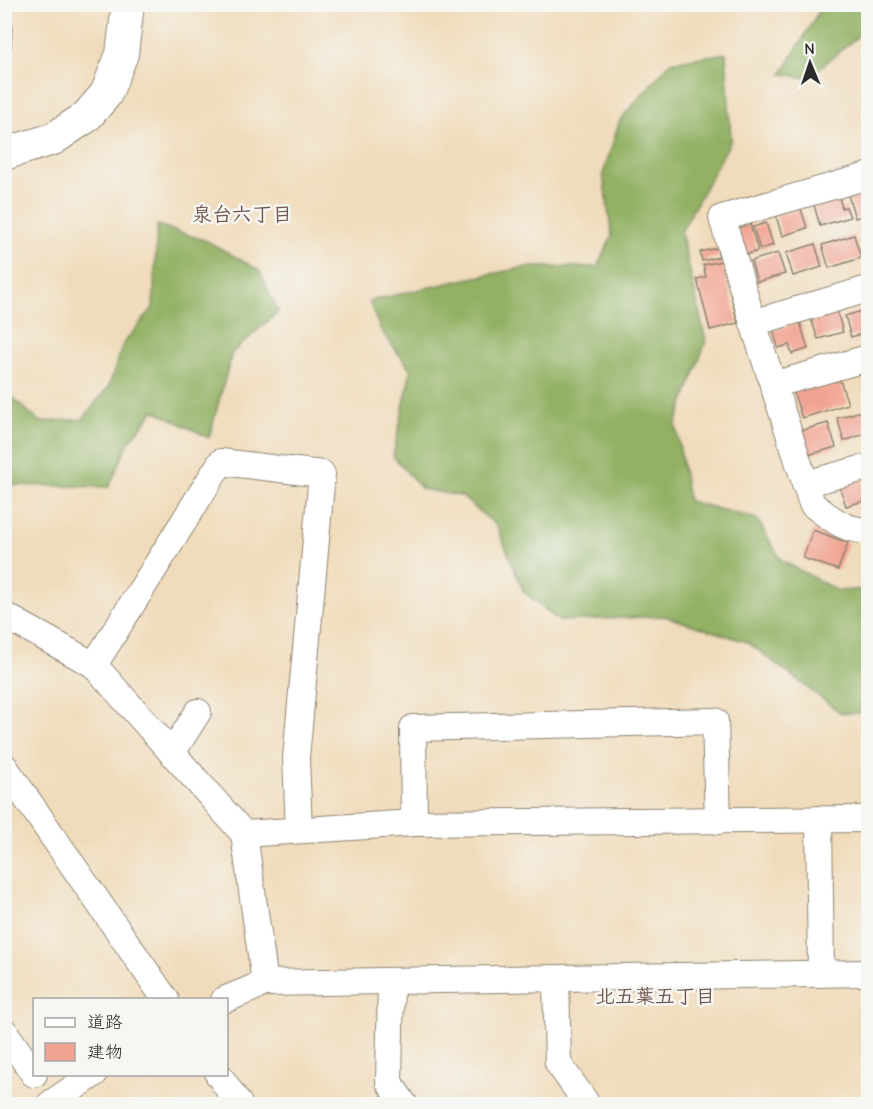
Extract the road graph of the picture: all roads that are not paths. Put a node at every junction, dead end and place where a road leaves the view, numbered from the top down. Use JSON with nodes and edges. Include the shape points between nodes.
{"nodes":[{"id":1,"x":128,"y":4,"type":"edge"},
{"id":2,"x":4,"y":154,"type":"edge"},
{"id":3,"x":868,"y":176,"type":"edge"},
{"id":4,"x":868,"y":290,"type":"edge"},
{"id":5,"x":753,"y":323,"type":"junction"},
{"id":6,"x":868,"y":358,"type":"edge"},
{"id":7,"x":773,"y":385,"type":"junction"},
{"id":8,"x":868,"y":467,"type":"edge"},
{"id":9,"x":805,"y":484,"type":"junction"},
{"id":10,"x":868,"y":530,"type":"edge"},
{"id":11,"x":4,"y":615,"type":"edge"},
{"id":12,"x":94,"y":665,"type":"junction"},
{"id":13,"x":198,"y":712,"type":"dead end"},
{"id":14,"x":172,"y":753,"type":"junction"},
{"id":15,"x":4,"y":766,"type":"edge"},
{"id":16,"x":819,"y":819,"type":"junction"},
{"id":17,"x":868,"y":819,"type":"edge"},
{"id":18,"x":718,"y":821,"type":"junction"},
{"id":19,"x":414,"y":823,"type":"junction"},
{"id":20,"x":298,"y":830,"type":"junction"},
{"id":21,"x":244,"y":834,"type":"junction"},
{"id":22,"x":868,"y":973,"type":"edge"},
{"id":23,"x":821,"y":974,"type":"junction"},
{"id":24,"x":556,"y":979,"type":"junction"},
{"id":25,"x":391,"y":981,"type":"junction"},
{"id":26,"x":265,"y":983,"type":"junction"},
{"id":27,"x":165,"y":998,"type":"edge"},
{"id":28,"x":227,"y":998,"type":"edge"},
{"id":29,"x":4,"y":1031,"type":"edge"},
{"id":30,"x":33,"y":1071,"type":"edge"},
{"id":31,"x":36,"y":1076,"type":"edge"},
{"id":32,"x":91,"y":1076,"type":"edge"},
{"id":33,"x":219,"y":1076,"type":"edge"},
{"id":34,"x":53,"y":1103,"type":"edge"},
{"id":35,"x":239,"y":1104,"type":"edge"},
{"id":36,"x":404,"y":1104,"type":"edge"},
{"id":37,"x":587,"y":1104,"type":"edge"}],
"edges":[{"from":1,"to":2,"type":"street","via":[[122,54],[106,94],[86,117],[53,139]]},
{"from":3,"to":5,"type":"street","via":[[722,218]]},
{"from":4,"to":5,"type":"street"},
{"from":5,"to":7,"type":"street"},
{"from":6,"to":7,"type":"street"},
{"from":7,"to":9,"type":"street"},
{"from":8,"to":9,"type":"street"},
{"from":9,"to":10,"type":"street","via":[[812,504],[832,519],[849,528]]},
{"from":11,"to":12,"type":"street"},
{"from":12,"to":14,"type":"street"},
{"from":12,"to":20,"type":"street","via":[[220,462],[322,474],[296,758]]},
{"from":13,"to":14,"type":"street"},
{"from":14,"to":21,"type":"street"},
{"from":15,"to":27,"type":"street"},
{"from":16,"to":17,"type":"street"},
{"from":16,"to":18,"type":"street"},
{"from":16,"to":23,"type":"street"},
{"from":18,"to":19,"type":"street"},
{"from":18,"to":19,"type":"street","via":[[715,721],[413,728]]},
{"from":19,"to":20,"type":"street"},
{"from":20,"to":21,"type":"street"},
{"from":21,"to":26,"type":"street"},
{"from":22,"to":23,"type":"street"},
{"from":23,"to":24,"type":"street"},
{"from":24,"to":25,"type":"street"},
{"from":24,"to":37,"type":"street","via":[[558,1063]]},
{"from":25,"to":26,"type":"street"},
{"from":25,"to":36,"type":"street","via":[[389,1082]]},
{"from":26,"to":28,"type":"street"},
{"from":29,"to":30,"type":"street"},
{"from":31,"to":34,"type":"street"},
{"from":32,"to":34,"type":"street"},
{"from":33,"to":35,"type":"street"}]}
